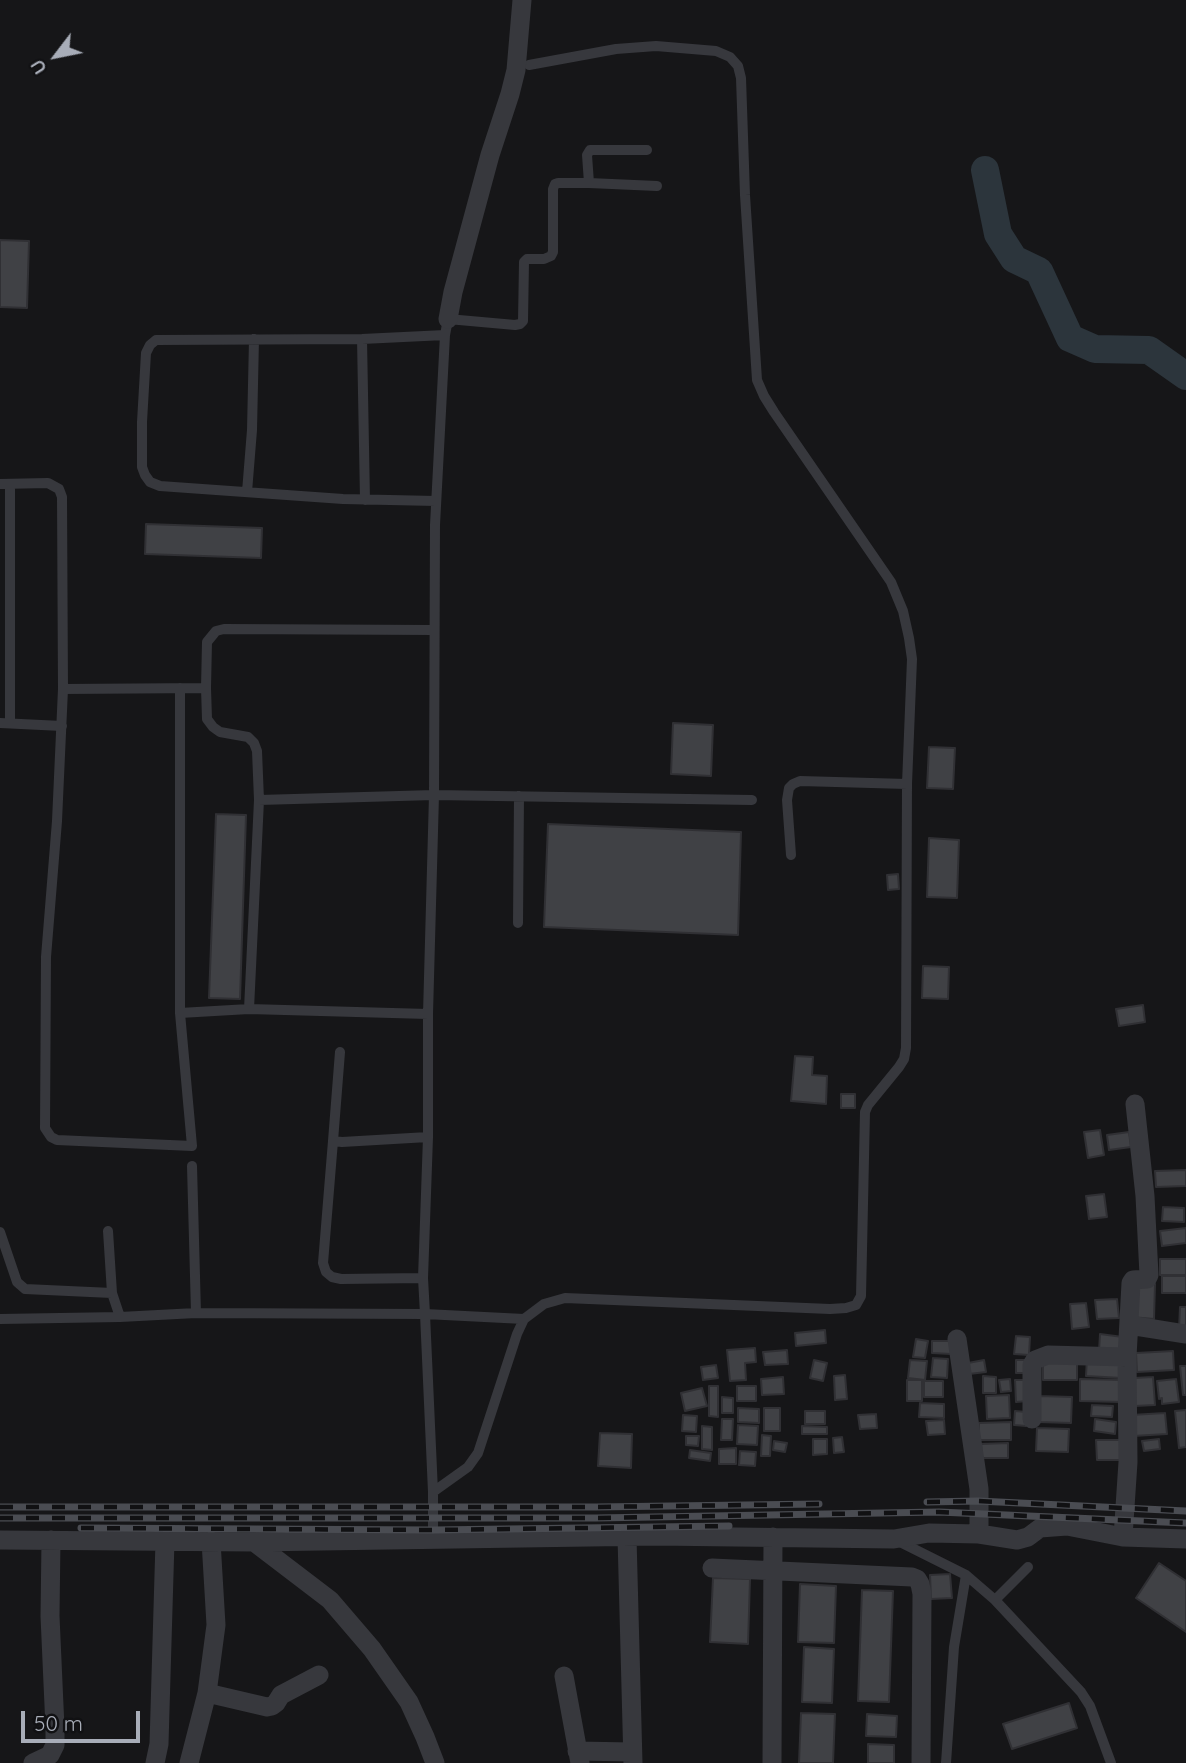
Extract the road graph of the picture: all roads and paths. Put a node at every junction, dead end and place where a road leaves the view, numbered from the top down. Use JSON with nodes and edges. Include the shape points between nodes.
{"nodes":[{"id":1,"x":522,"y":0,"type":"edge"},
{"id":2,"x":528,"y":65,"type":"dead end"},
{"id":3,"x":647,"y":150,"type":"dead end"},
{"id":4,"x":589,"y":183,"type":"junction"},
{"id":5,"x":657,"y":186,"type":"dead end"},
{"id":6,"x":447,"y":327,"type":"junction"},
{"id":7,"x":254,"y":339,"type":"junction"},
{"id":8,"x":362,"y":339,"type":"junction"},
{"id":9,"x":5,"y":484,"type":"edge"},
{"id":10,"x":247,"y":492,"type":"junction"},
{"id":11,"x":365,"y":500,"type":"junction"},
{"id":12,"x":436,"y":500,"type":"junction"},
{"id":13,"x":435,"y":630,"type":"junction"},
{"id":14,"x":180,"y":688,"type":"junction"},
{"id":15,"x":206,"y":688,"type":"junction"},
{"id":16,"x":63,"y":689,"type":"junction"},
{"id":17,"x":5,"y":723,"type":"edge"},
{"id":18,"x":62,"y":726,"type":"junction"},
{"id":19,"x":907,"y":784,"type":"junction"},
{"id":20,"x":434,"y":795,"type":"junction"},
{"id":21,"x":519,"y":796,"type":"junction"},
{"id":22,"x":258,"y":800,"type":"junction"},
{"id":23,"x":752,"y":800,"type":"dead end"},
{"id":24,"x":791,"y":855,"type":"dead end"},
{"id":25,"x":518,"y":923,"type":"dead end"},
{"id":26,"x":249,"y":1009,"type":"junction"},
{"id":27,"x":180,"y":1013,"type":"junction"},
{"id":28,"x":429,"y":1014,"type":"junction"},
{"id":29,"x":340,"y":1052,"type":"dead end"},
{"id":30,"x":1135,"y":1104,"type":"dead end"},
{"id":31,"x":428,"y":1138,"type":"junction"},
{"id":32,"x":333,"y":1141,"type":"junction"},
{"id":33,"x":192,"y":1166,"type":"dead end"},
{"id":34,"x":108,"y":1231,"type":"dead end"},
{"id":35,"x":0,"y":1232,"type":"edge"},
{"id":36,"x":423,"y":1278,"type":"junction"},
{"id":37,"x":112,"y":1293,"type":"junction"},
{"id":38,"x":197,"y":1313,"type":"junction"},
{"id":39,"x":425,"y":1314,"type":"junction"},
{"id":40,"x":120,"y":1317,"type":"junction"},
{"id":41,"x":0,"y":1319,"type":"edge"},
{"id":42,"x":524,"y":1319,"type":"junction"},
{"id":43,"x":1129,"y":1325,"type":"junction"},
{"id":44,"x":1186,"y":1334,"type":"edge"},
{"id":45,"x":957,"y":1339,"type":"dead end"},
{"id":46,"x":1127,"y":1357,"type":"junction"},
{"id":47,"x":1032,"y":1419,"type":"dead end"},
{"id":48,"x":433,"y":1492,"type":"junction"},
{"id":49,"x":979,"y":1534,"type":"junction"},
{"id":50,"x":628,"y":1537,"type":"junction"},
{"id":51,"x":773,"y":1537,"type":"junction"},
{"id":52,"x":1123,"y":1537,"type":"junction"},
{"id":53,"x":433,"y":1539,"type":"junction"},
{"id":54,"x":894,"y":1539,"type":"junction"},
{"id":55,"x":1186,"y":1539,"type":"edge"},
{"id":56,"x":0,"y":1540,"type":"edge"},
{"id":57,"x":51,"y":1541,"type":"junction"},
{"id":58,"x":165,"y":1541,"type":"junction"},
{"id":59,"x":211,"y":1541,"type":"junction"},
{"id":60,"x":254,"y":1542,"type":"junction"},
{"id":61,"x":1028,"y":1567,"type":"dead end"},
{"id":62,"x":712,"y":1569,"type":"dead end"},
{"id":63,"x":773,"y":1572,"type":"junction"},
{"id":64,"x":966,"y":1575,"type":"junction"},
{"id":65,"x":995,"y":1600,"type":"junction"},
{"id":66,"x":319,"y":1675,"type":"dead end"},
{"id":67,"x":564,"y":1676,"type":"dead end"},
{"id":68,"x":207,"y":1693,"type":"junction"},
{"id":69,"x":579,"y":1757,"type":"edge"},
{"id":70,"x":633,"y":1757,"type":"edge"},
{"id":71,"x":33,"y":1763,"type":"edge"},
{"id":72,"x":155,"y":1763,"type":"edge"},
{"id":73,"x":189,"y":1763,"type":"edge"},
{"id":74,"x":435,"y":1763,"type":"edge"},
{"id":75,"x":772,"y":1763,"type":"edge"},
{"id":76,"x":921,"y":1763,"type":"edge"},
{"id":77,"x":946,"y":1763,"type":"edge"},
{"id":78,"x":1111,"y":1763,"type":"edge"}],
"edges":[{"from":1,"to":6,"type":"street","via":[[516,71]]},
{"from":2,"to":19,"type":"lane","via":[[656,46],[716,51],[738,66],[757,380],[774,412],[891,582],[903,611],[912,659]]},
{"from":3,"to":4,"type":"lane","via":[[590,150]]},
{"from":4,"to":5,"type":"lane"},
{"from":4,"to":6,"type":"lane","via":[[554,186],[553,252],[544,259],[524,262],[523,321]]},
{"from":6,"to":8,"type":"lane"},
{"from":6,"to":12,"type":"lane"},
{"from":7,"to":8,"type":"lane"},
{"from":7,"to":10,"type":"lane"},
{"from":7,"to":10,"type":"lane","via":[[156,340],[146,353],[142,422],[142,467],[150,482]]},
{"from":8,"to":11,"type":"lane"},
{"from":9,"to":16,"type":"lane","via":[[48,483],[59,489],[62,497]]},
{"from":9,"to":17,"type":"lane"},
{"from":10,"to":11,"type":"lane"},
{"from":11,"to":12,"type":"lane"},
{"from":12,"to":13,"type":"lane"},
{"from":13,"to":15,"type":"lane","via":[[216,631],[207,642]]},
{"from":13,"to":20,"type":"lane"},
{"from":14,"to":15,"type":"lane"},
{"from":14,"to":16,"type":"lane"},
{"from":14,"to":27,"type":"lane"},
{"from":15,"to":22,"type":"lane","via":[[208,719],[213,727],[254,743]]},
{"from":16,"to":18,"type":"lane"},
{"from":17,"to":18,"type":"lane"},
{"from":18,"to":27,"type":"lane","via":[[46,957],[47,1133],[57,1140],[192,1146]]},
{"from":19,"to":24,"type":"lane","via":[[793,784],[787,800]]},
{"from":19,"to":42,"type":"lane","via":[[906,1048],[899,1067],[865,1112],[861,1296],[856,1305],[830,1309],[565,1298],[544,1304]]},
{"from":20,"to":21,"type":"lane"},
{"from":20,"to":22,"type":"lane"},
{"from":20,"to":28,"type":"lane"},
{"from":21,"to":23,"type":"lane"},
{"from":21,"to":25,"type":"lane"},
{"from":22,"to":26,"type":"lane"},
{"from":26,"to":27,"type":"lane"},
{"from":26,"to":28,"type":"lane"},
{"from":28,"to":31,"type":"lane"},
{"from":29,"to":32,"type":"lane"},
{"from":30,"to":43,"type":"street","via":[[1150,1275],[1131,1283]]},
{"from":31,"to":32,"type":"lane"},
{"from":31,"to":36,"type":"lane"},
{"from":32,"to":36,"type":"lane","via":[[326,1272],[341,1279]]},
{"from":33,"to":38,"type":"lane"},
{"from":34,"to":37,"type":"lane"},
{"from":35,"to":37,"type":"lane","via":[[17,1282],[25,1289]]},
{"from":36,"to":39,"type":"lane"},
{"from":37,"to":40,"type":"lane"},
{"from":38,"to":39,"type":"lane"},
{"from":38,"to":40,"type":"lane"},
{"from":39,"to":42,"type":"lane"},
{"from":39,"to":48,"type":"lane"},
{"from":40,"to":41,"type":"lane"},
{"from":42,"to":48,"type":"lane","via":[[478,1453],[468,1467]]},
{"from":43,"to":44,"type":"street"},
{"from":43,"to":46,"type":"street"},
{"from":45,"to":49,"type":"street","via":[[979,1489]]},
{"from":46,"to":47,"type":"street","via":[[1048,1355],[1035,1360]]},
{"from":46,"to":52,"type":"street"},
{"from":48,"to":53,"type":"lane"},
{"from":49,"to":52,"type":"street","via":[[1017,1540],[1040,1528],[1067,1526]]},
{"from":49,"to":54,"type":"street","via":[[929,1533]]},
{"from":50,"to":51,"type":"street"},
{"from":50,"to":53,"type":"street"},
{"from":50,"to":70,"type":"street"},
{"from":51,"to":54,"type":"street"},
{"from":51,"to":63,"type":"street"},
{"from":52,"to":55,"type":"street"},
{"from":53,"to":60,"type":"street"},
{"from":54,"to":64,"type":"lane"},
{"from":56,"to":57,"type":"street"},
{"from":57,"to":58,"type":"street"},
{"from":57,"to":71,"type":"street","via":[[55,1745],[50,1755]]},
{"from":58,"to":59,"type":"street"},
{"from":58,"to":72,"type":"street"},
{"from":59,"to":60,"type":"street"},
{"from":59,"to":68,"type":"street","via":[[216,1625]]},
{"from":60,"to":74,"type":"street","via":[[330,1600],[372,1649],[409,1702]]},
{"from":61,"to":65,"type":"lane"},
{"from":62,"to":63,"type":"street"},
{"from":63,"to":75,"type":"street"},
{"from":63,"to":76,"type":"street","via":[[917,1580],[922,1594]]},
{"from":64,"to":65,"type":"lane"},
{"from":64,"to":77,"type":"lane","via":[[954,1647]]},
{"from":65,"to":78,"type":"lane","via":[[1081,1692]]},
{"from":66,"to":68,"type":"street","via":[[267,1707]]},
{"from":67,"to":69,"type":"street"},
{"from":68,"to":73,"type":"street"},
{"from":69,"to":70,"type":"street"}]}
